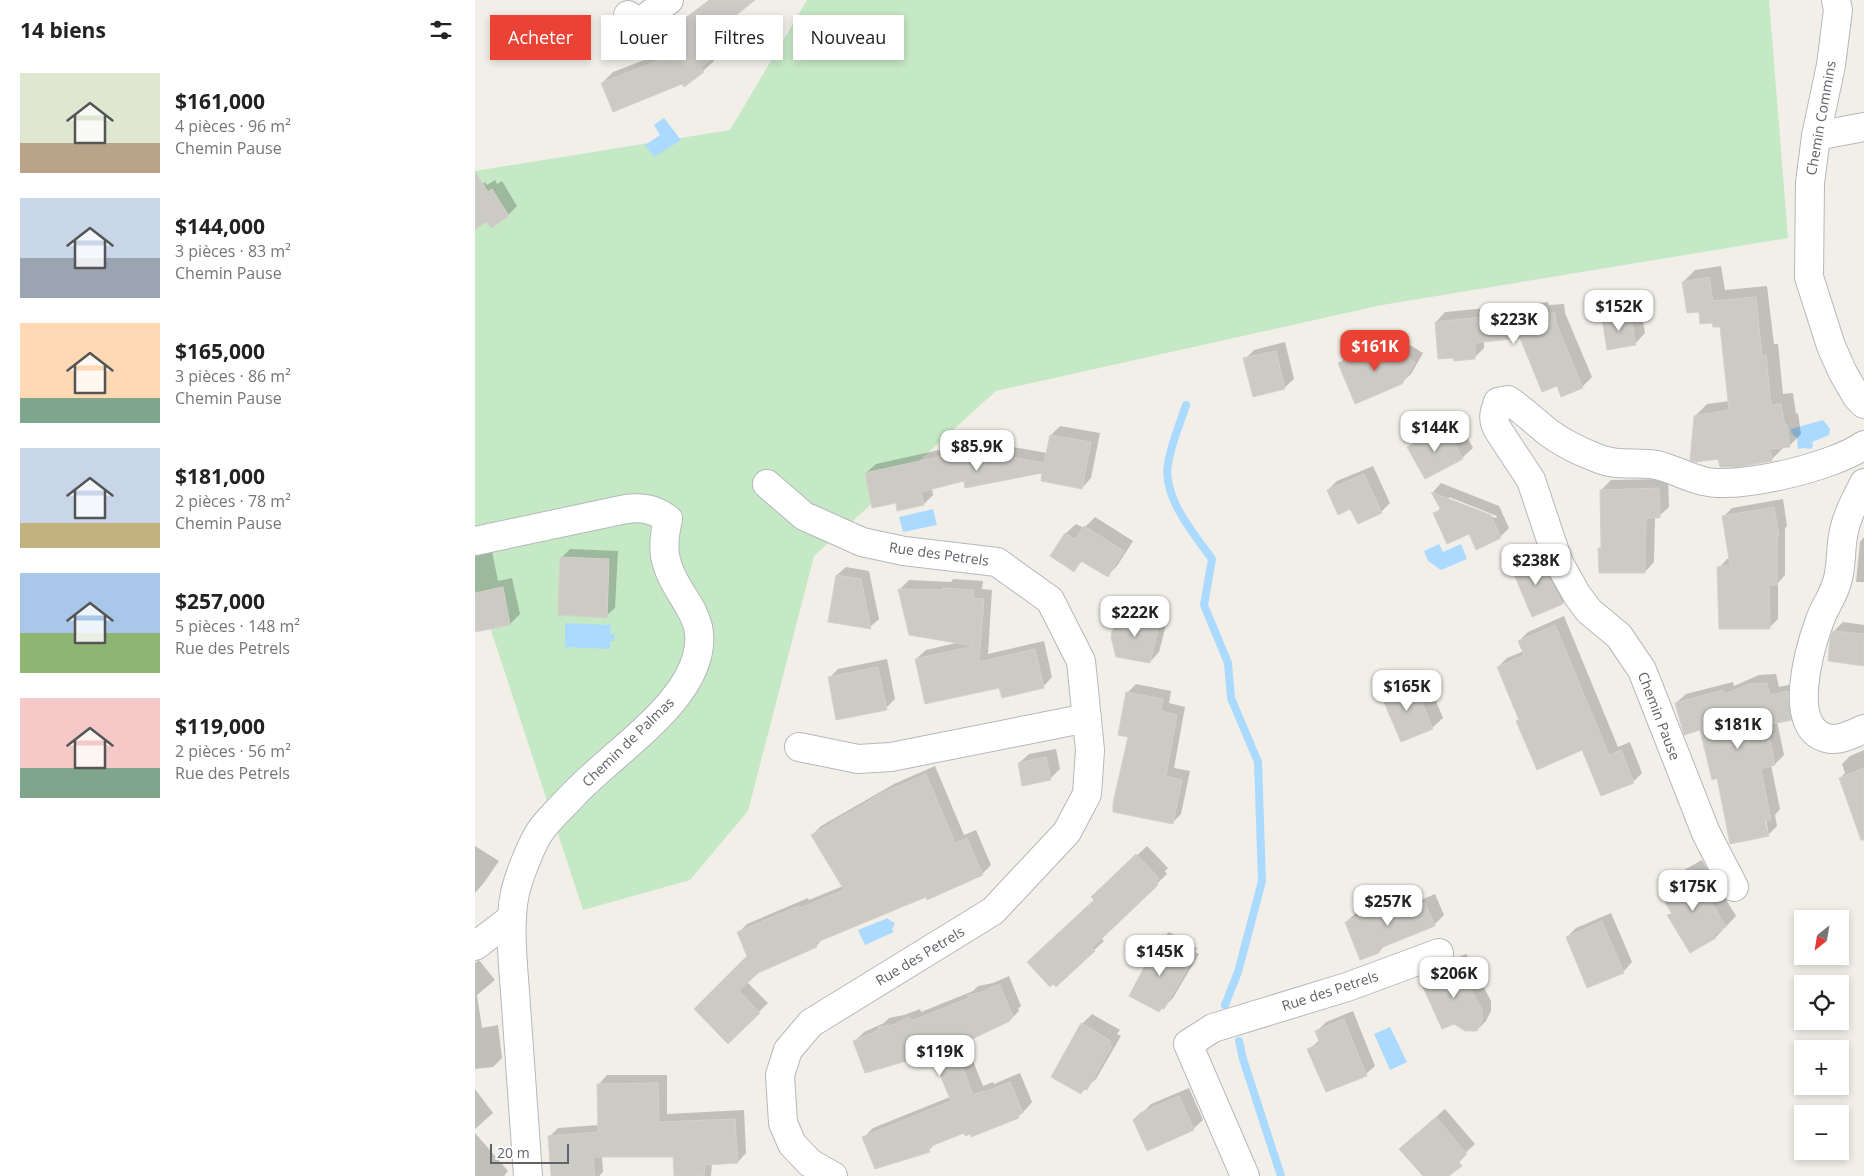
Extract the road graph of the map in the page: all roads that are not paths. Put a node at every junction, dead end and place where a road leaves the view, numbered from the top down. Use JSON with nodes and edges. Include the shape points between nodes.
{"nodes":[{"id":1,"x":669,"y":0,"type":"edge"},
{"id":2,"x":1836,"y":0,"type":"edge"},
{"id":3,"x":628,"y":14,"type":"dead end"},
{"id":4,"x":1864,"y":127,"type":"edge"},
{"id":5,"x":1816,"y":136,"type":"junction"},
{"id":6,"x":1864,"y":404,"type":"edge"},
{"id":7,"x":1864,"y":445,"type":"edge"},
{"id":8,"x":1864,"y":483,"type":"edge"},
{"id":9,"x":767,"y":484,"type":"dead end"},
{"id":10,"x":475,"y":541,"type":"edge"},
{"id":11,"x":1087,"y":718,"type":"junction"},
{"id":12,"x":1864,"y":729,"type":"edge"},
{"id":13,"x":799,"y":747,"type":"dead end"},
{"id":14,"x":1734,"y":887,"type":"dead end"},
{"id":15,"x":512,"y":918,"type":"junction"},
{"id":16,"x":475,"y":946,"type":"edge"},
{"id":17,"x":1439,"y":953,"type":"dead end"},
{"id":18,"x":528,"y":1176,"type":"edge"},
{"id":19,"x":833,"y":1176,"type":"edge"},
{"id":20,"x":1245,"y":1176,"type":"edge"}],
"edges":[{"from":1,"to":3,"type":"street","via":[[639,23]]},
{"from":2,"to":5,"type":"street","name":"Chemin Commins","via":[[1838,10],[1831,65]]},
{"from":4,"to":5,"type":"street"},
{"from":5,"to":6,"type":"street","name":"Chemin Commins","via":[[1810,183],[1809,278],[1831,346],[1843,373]]},
{"from":7,"to":14,"type":"street","name":"Chemin Pause","via":[[1854,453],[1801,470],[1768,479],[1727,484],[1704,482],[1655,465],[1598,459],[1551,434],[1507,400],[1498,402],[1493,414],[1498,430],[1531,480],[1558,561],[1577,595],[1589,611],[1619,636],[1642,670],[1706,833]]},
{"from":8,"to":12,"type":"street","via":[[1847,518],[1840,574],[1811,648],[1805,672],[1804,704],[1812,730],[1821,736],[1840,738]]},
{"from":9,"to":11,"type":"street","name":"Rue des Petrels","via":[[804,516],[862,542],[904,551],[997,562],[1050,600],[1081,661]]},
{"from":10,"to":15,"type":"street","name":"Chemin de Palmas","via":[[626,509],[639,508],[659,513],[668,519],[664,538],[666,557],[696,617],[700,645],[681,691],[576,793],[539,834],[517,884]]},
{"from":11,"to":13,"type":"street","via":[[891,757],[857,759]]},
{"from":11,"to":19,"type":"street","name":"Rue des Petrels","via":[[1090,750],[1087,794],[1067,832],[993,911],[811,1023],[788,1050],[780,1075],[783,1123],[792,1144],[810,1163]]},
{"from":15,"to":16,"type":"street"},
{"from":15,"to":18,"type":"street","name":"Chemin de Palmas"},
{"from":17,"to":20,"type":"street","name":"Rue des Petrels","via":[[1347,987],[1213,1028],[1188,1044]]}]}
